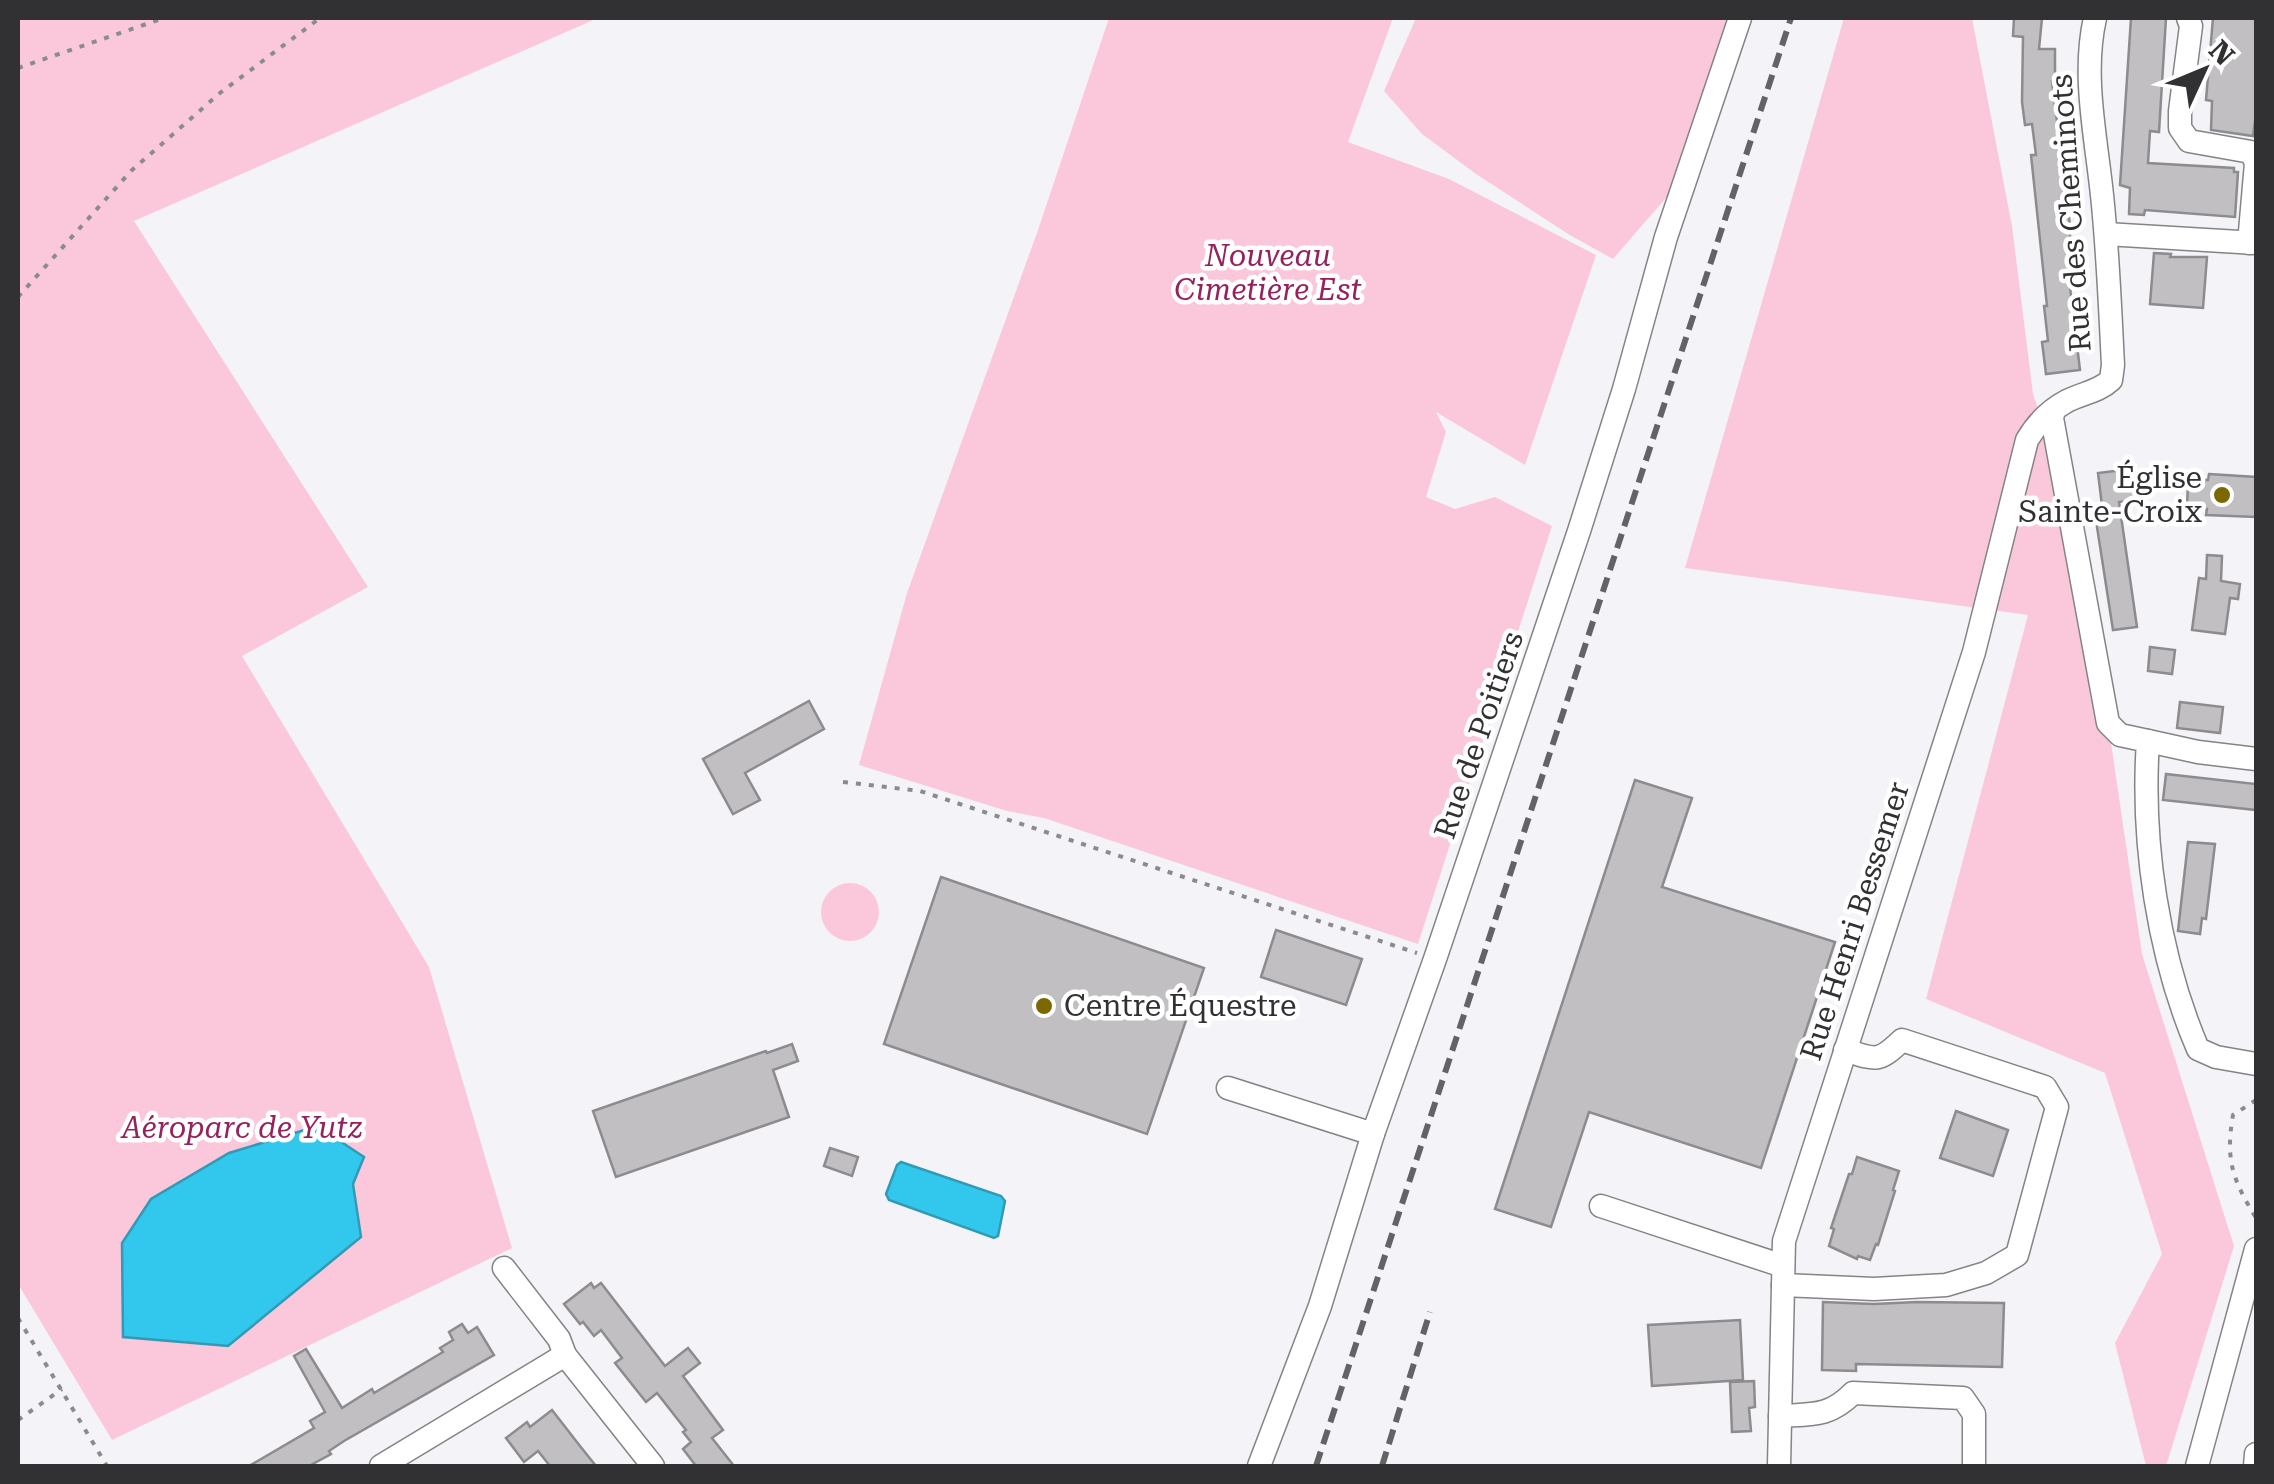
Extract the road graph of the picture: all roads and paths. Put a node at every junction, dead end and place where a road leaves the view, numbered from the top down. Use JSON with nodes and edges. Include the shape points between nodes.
{"nodes":[{"id":1,"x":164,"y":18,"type":"edge"},
{"id":2,"x":320,"y":18,"type":"edge"},
{"id":3,"x":1740,"y":18,"type":"edge"},
{"id":4,"x":2094,"y":18,"type":"edge"},
{"id":5,"x":2188,"y":18,"type":"edge"},
{"id":6,"x":18,"y":68,"type":"edge"},
{"id":7,"x":2106,"y":234,"type":"junction"},
{"id":8,"x":2253,"y":243,"type":"edge"},
{"id":9,"x":18,"y":298,"type":"edge"},
{"id":10,"x":2054,"y":410,"type":"junction"},
{"id":11,"x":2148,"y":741,"type":"junction"},
{"id":12,"x":2256,"y":760,"type":"edge"},
{"id":13,"x":842,"y":782,"type":"dead end"},
{"id":14,"x":1435,"y":959,"type":"junction"},
{"id":15,"x":1846,"y":1050,"type":"junction"},
{"id":16,"x":2256,"y":1064,"type":"edge"},
{"id":17,"x":1228,"y":1088,"type":"dead end"},
{"id":18,"x":2256,"y":1100,"type":"edge"},
{"id":19,"x":1373,"y":1134,"type":"junction"},
{"id":20,"x":1601,"y":1206,"type":"dead end"},
{"id":21,"x":2256,"y":1218,"type":"edge"},
{"id":22,"x":2256,"y":1249,"type":"edge"},
{"id":23,"x":504,"y":1268,"type":"dead end"},
{"id":24,"x":1783,"y":1276,"type":"junction"},
{"id":25,"x":18,"y":1318,"type":"edge"},
{"id":26,"x":566,"y":1355,"type":"junction"},
{"id":27,"x":62,"y":1389,"type":"junction"},
{"id":28,"x":1780,"y":1416,"type":"junction"},
{"id":29,"x":18,"y":1420,"type":"edge"},
{"id":30,"x":2256,"y":1454,"type":"edge"},
{"id":31,"x":386,"y":1465,"type":"edge"},
{"id":32,"x":107,"y":1466,"type":"edge"},
{"id":33,"x":652,"y":1466,"type":"edge"},
{"id":34,"x":1259,"y":1466,"type":"edge"},
{"id":35,"x":1779,"y":1466,"type":"edge"},
{"id":36,"x":1974,"y":1466,"type":"edge"},
{"id":37,"x":2197,"y":1466,"type":"edge"},
{"id":38,"x":2255,"y":1466,"type":"edge"}],
"edges":[{"from":1,"to":6,"type":"path"},
{"from":2,"to":9,"type":"path","via":[[132,171]]},
{"from":3,"to":14,"type":"street","name":"Rue de Poitiers","via":[[1579,531]]},
{"from":4,"to":7,"type":"street","name":"Rue des Cheminots","via":[[2090,81]]},
{"from":5,"to":8,"type":"street","via":[[2180,128],[2189,141],[2251,152]]},
{"from":7,"to":8,"type":"street"},
{"from":7,"to":10,"type":"street","name":"Rue des Cheminots","via":[[2111,380]]},
{"from":10,"to":11,"type":"street","via":[[2108,723],[2120,735]]},
{"from":10,"to":15,"type":"street","name":"Rue Henri Bessemer","via":[[2027,440],[1974,652]]},
{"from":11,"to":12,"type":"street"},
{"from":11,"to":16,"type":"street","via":[[2154,879],[2165,952],[2188,1026],[2198,1049]]},
{"from":13,"to":14,"type":"path","via":[[920,791]]},
{"from":14,"to":19,"type":"street","name":"Rue de Poitiers"},
{"from":15,"to":24,"type":"street","name":"Rue Henri Bessemer","via":[[1784,1241]]},
{"from":15,"to":24,"type":"street","via":[[1874,1060],[1902,1040],[2044,1087],[2056,1107],[2017,1255],[1946,1285],[1874,1289]]},
{"from":17,"to":19,"type":"street"},
{"from":18,"to":21,"type":"path","via":[[2232,1115],[2228,1145],[2236,1186]]},
{"from":19,"to":34,"type":"street","name":"Rue de Poitiers","via":[[1320,1306]]},
{"from":20,"to":24,"type":"street"},
{"from":22,"to":37,"type":"street"},
{"from":23,"to":26,"type":"street"},
{"from":24,"to":28,"type":"street","name":"Rue Henri Bessemer"},
{"from":25,"to":27,"type":"path"},
{"from":26,"to":31,"type":"street"},
{"from":26,"to":33,"type":"street"},
{"from":27,"to":29,"type":"path"},
{"from":27,"to":32,"type":"path"},
{"from":28,"to":35,"type":"street","name":"Rue Henri Bessemer"},
{"from":28,"to":36,"type":"street","via":[[1837,1409],[1853,1393],[1963,1398],[1974,1414]]},
{"from":30,"to":38,"type":"street"}]}
